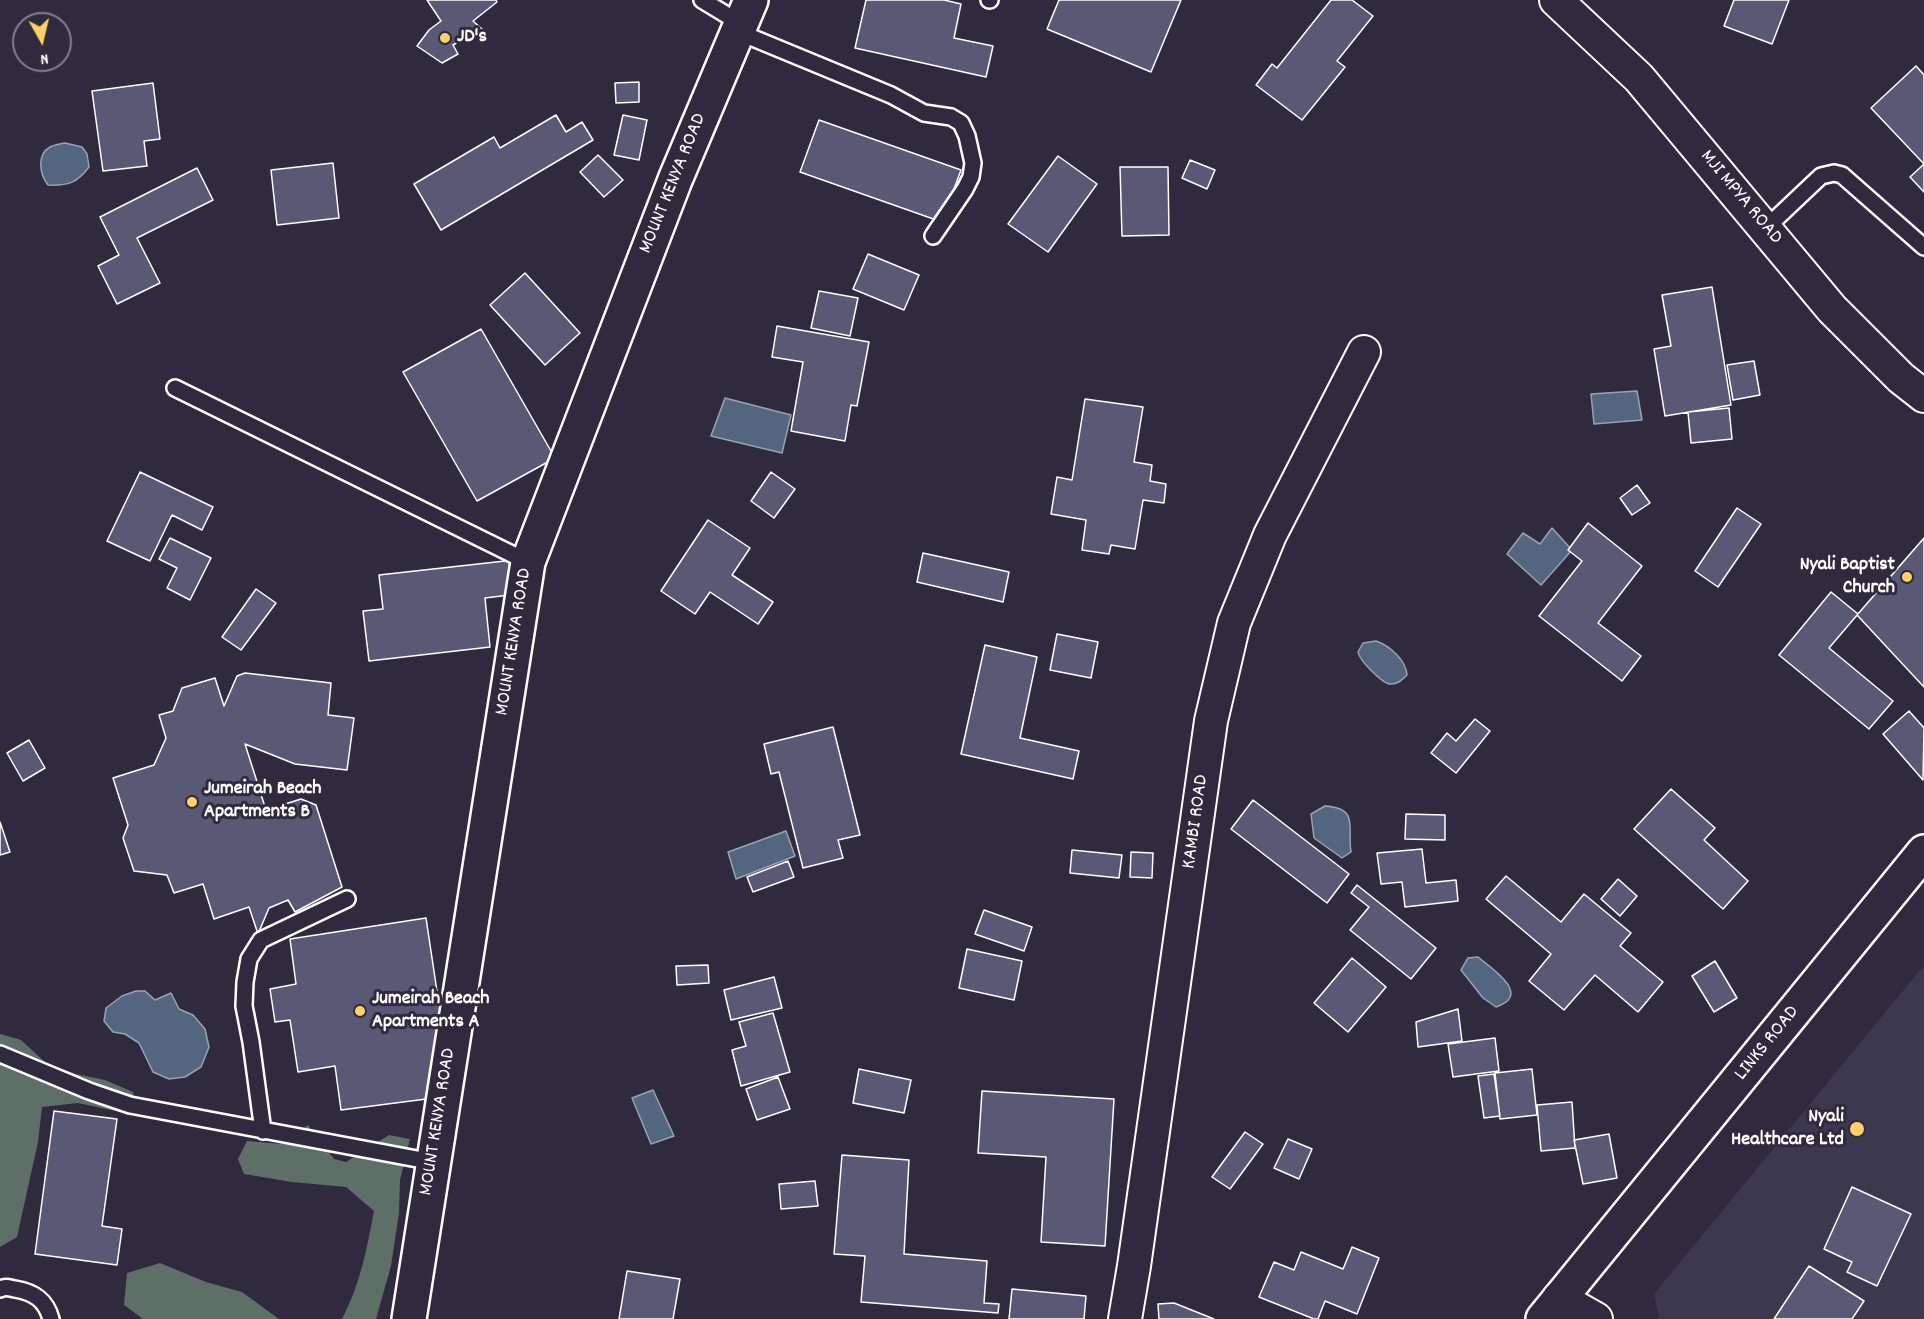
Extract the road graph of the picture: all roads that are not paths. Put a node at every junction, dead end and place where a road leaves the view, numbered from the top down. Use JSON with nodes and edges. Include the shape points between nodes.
{"nodes":[{"id":1,"x":702,"y":0,"type":"edge"},
{"id":2,"x":1556,"y":0,"type":"edge"},
{"id":3,"x":742,"y":18,"type":"edge"},
{"id":4,"x":1766,"y":228,"type":"junction"},
{"id":5,"x":933,"y":236,"type":"dead end"},
{"id":6,"x":1924,"y":247,"type":"edge"},
{"id":7,"x":1364,"y":352,"type":"dead end"},
{"id":8,"x":175,"y":387,"type":"dead end"},
{"id":9,"x":1924,"y":396,"type":"edge"},
{"id":10,"x":528,"y":562,"type":"junction"},
{"id":11,"x":1924,"y":852,"type":"edge"},
{"id":12,"x":347,"y":899,"type":"dead end"},
{"id":13,"x":0,"y":1054,"type":"edge"},
{"id":14,"x":263,"y":1131,"type":"junction"},
{"id":15,"x":433,"y":1161,"type":"junction"},
{"id":16,"x":0,"y":1289,"type":"edge"},
{"id":17,"x":1551,"y":1309,"type":"edge"},
{"id":18,"x":51,"y":1319,"type":"edge"},
{"id":19,"x":409,"y":1319,"type":"edge"},
{"id":20,"x":1125,"y":1319,"type":"edge"},
{"id":21,"x":1596,"y":1319,"type":"edge"}],
"edges":[{"from":1,"to":3,"type":"lane"},
{"from":2,"to":4,"type":"street","name":"MJI MPYA ROAD","via":[[1639,78]]},
{"from":3,"to":5,"type":"lane","via":[[924,113],[951,117],[961,123],[968,136],[973,163],[971,177]]},
{"from":3,"to":10,"type":"main road","name":"MOUNT KENYA ROAD","via":[[675,180]]},
{"from":4,"to":6,"type":"lane","via":[[1821,176],[1834,173],[1842,175]]},
{"from":4,"to":9,"type":"street","name":"MJI MPYA ROAD","via":[[1832,309]]},
{"from":7,"to":20,"type":"street","name":"KAMBI ROAD","via":[[1270,535],[1234,623],[1211,721]]},
{"from":8,"to":10,"type":"lane"},
{"from":10,"to":15,"type":"main road","name":"MOUNT KENYA ROAD"},
{"from":11,"to":17,"type":"main road","name":"LINKS ROAD"},
{"from":12,"to":14,"type":"lane","via":[[261,940],[249,959],[244,1006]]},
{"from":13,"to":14,"type":"lane","via":[[130,1105]]},
{"from":14,"to":15,"type":"lane"},
{"from":15,"to":19,"type":"main road","name":"MOUNT KENYA ROAD"},
{"from":16,"to":18,"type":"lane","via":[[29,1291],[48,1307]]},
{"from":17,"to":21,"type":"street"}]}
